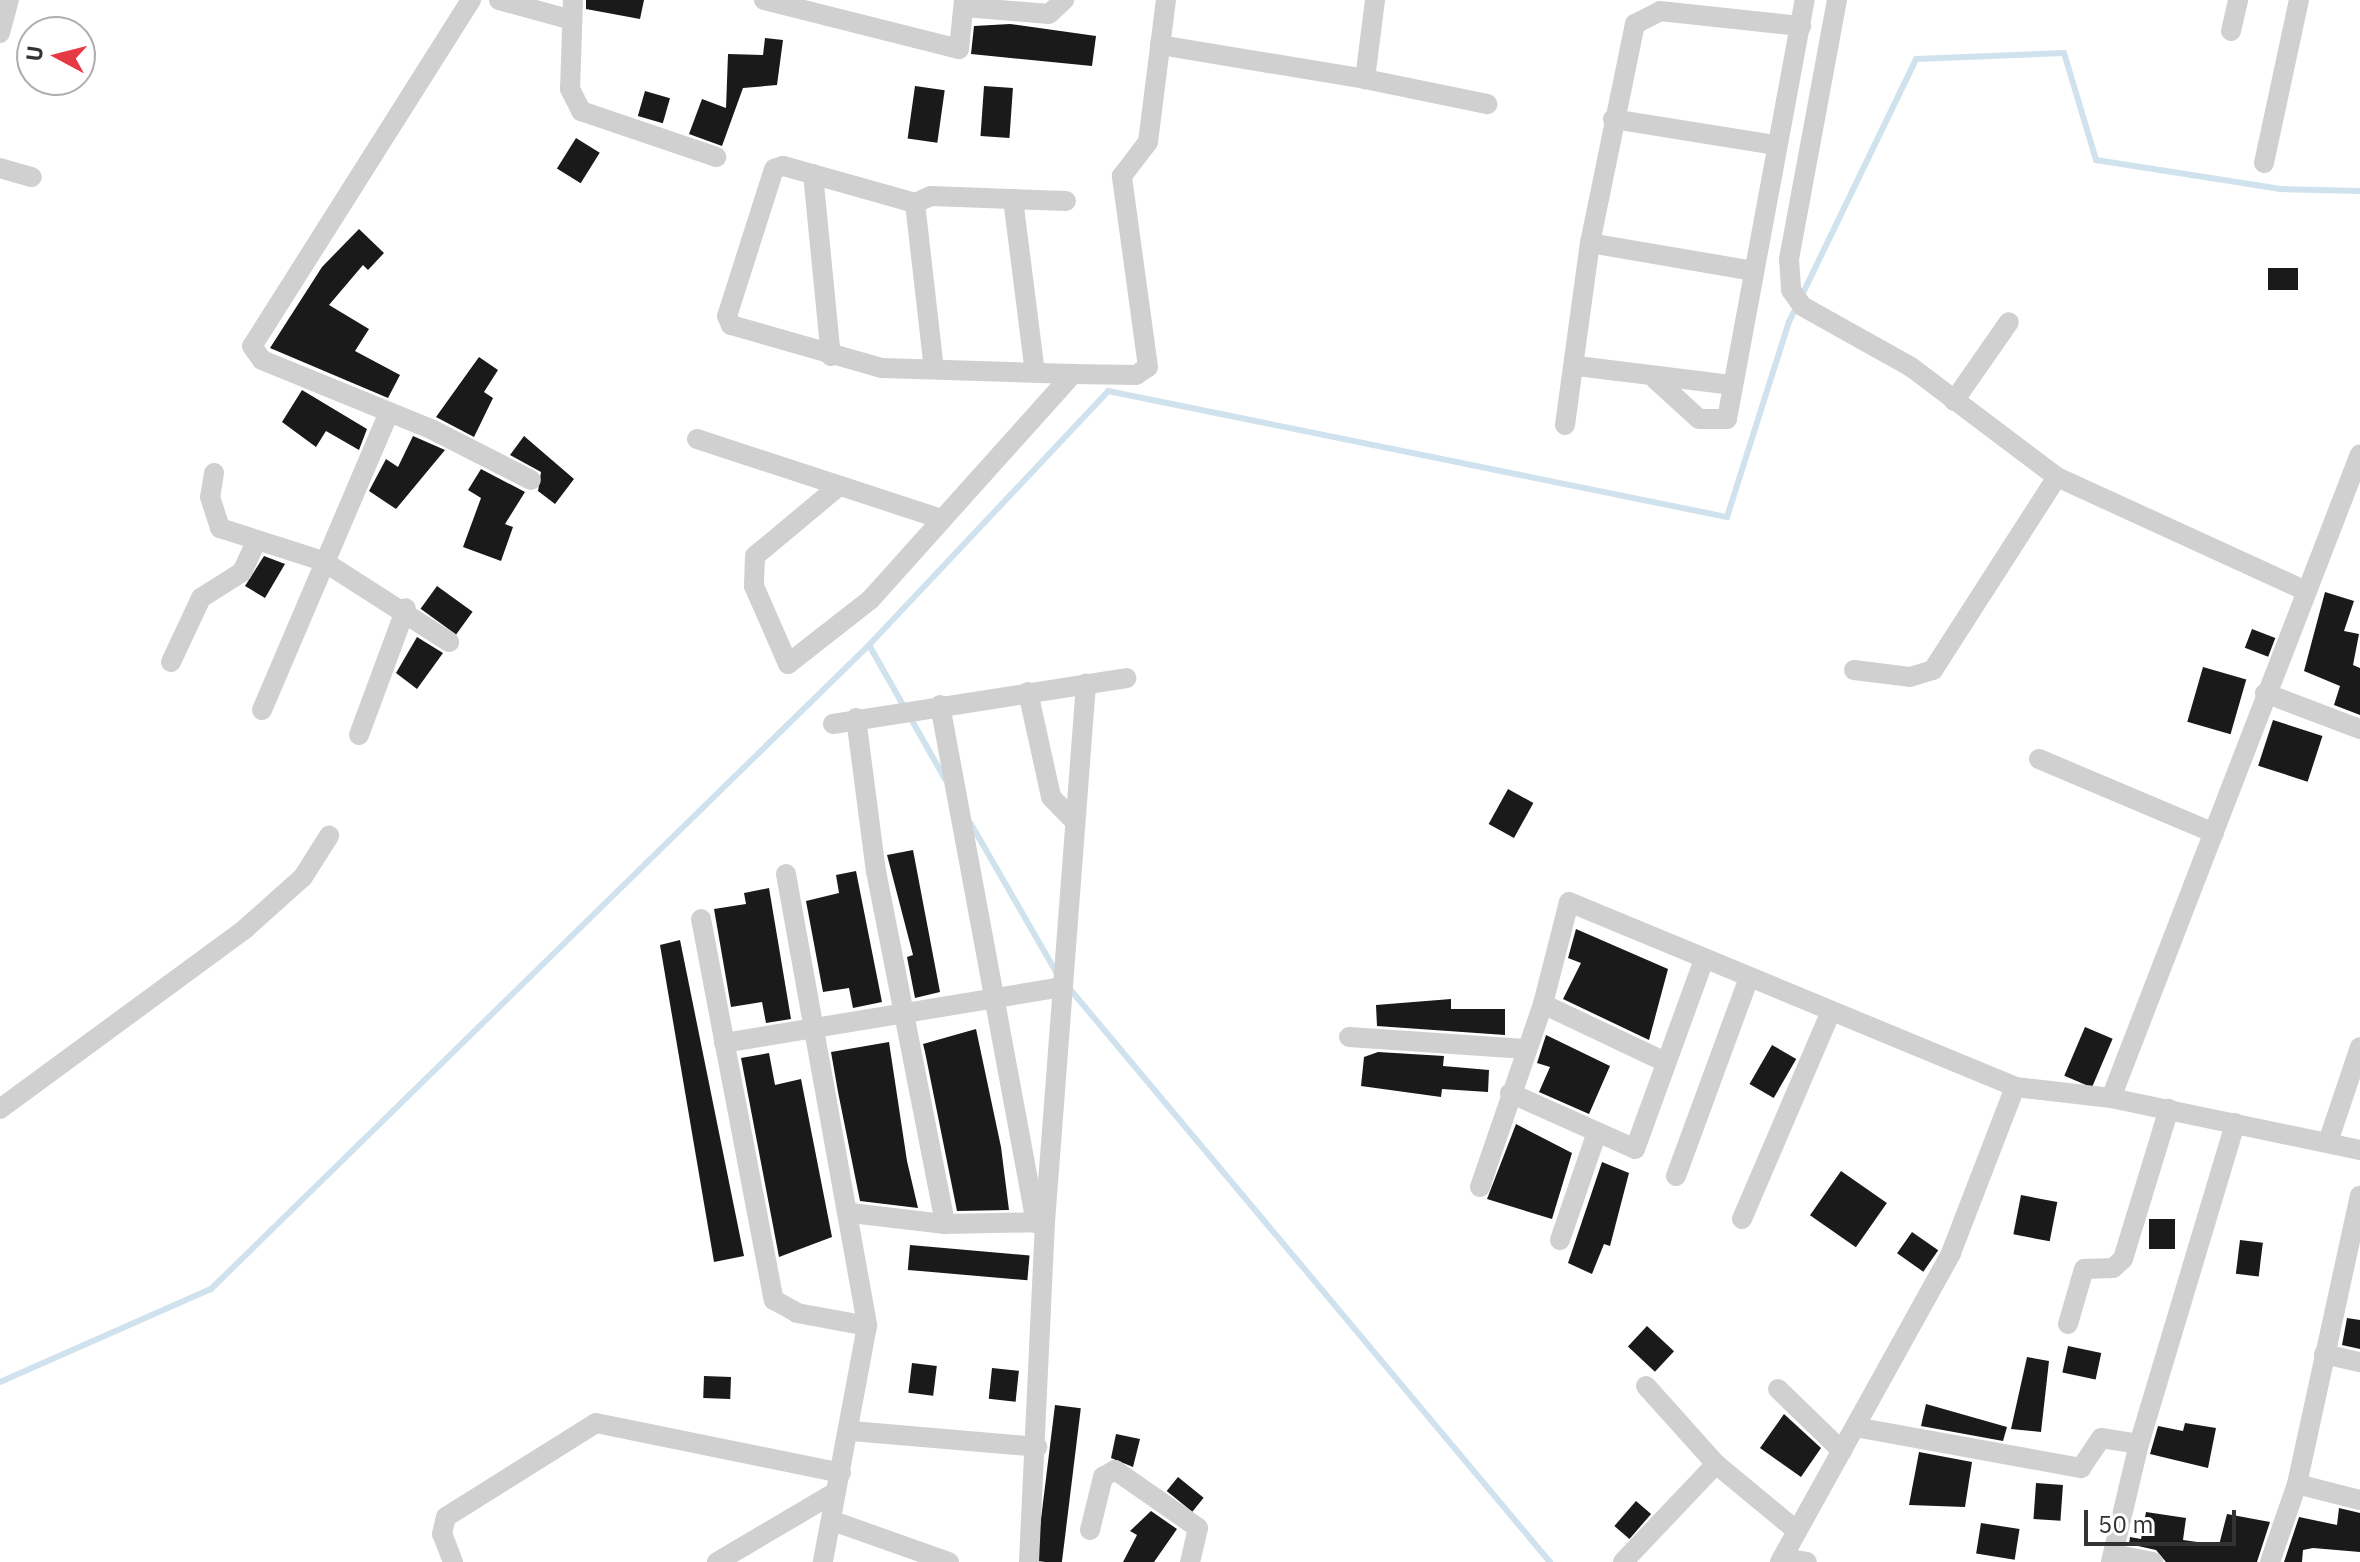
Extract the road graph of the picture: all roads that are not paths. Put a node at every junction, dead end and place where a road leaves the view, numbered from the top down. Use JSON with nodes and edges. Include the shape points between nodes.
{"nodes":[{"id":1,"x":9,"y":0,"type":"edge"},
{"id":2,"x":471,"y":0,"type":"edge"},
{"id":3,"x":499,"y":0,"type":"edge"},
{"id":4,"x":764,"y":0,"type":"edge"},
{"id":5,"x":1064,"y":0,"type":"edge"},
{"id":6,"x":1166,"y":0,"type":"edge"},
{"id":7,"x":1375,"y":0,"type":"edge"},
{"id":8,"x":1805,"y":0,"type":"edge"},
{"id":9,"x":1837,"y":0,"type":"edge"},
{"id":10,"x":2238,"y":0,"type":"edge"},
{"id":11,"x":2299,"y":0,"type":"edge"},
{"id":12,"x":964,"y":4,"type":"edge"},
{"id":13,"x":573,"y":10,"type":"edge"},
{"id":14,"x":1801,"y":26,"type":"junction"},
{"id":15,"x":2231,"y":31,"type":"dead end"},
{"id":16,"x":0,"y":33,"type":"edge"},
{"id":17,"x":1160,"y":45,"type":"junction"},
{"id":18,"x":1365,"y":79,"type":"junction"},
{"id":19,"x":1487,"y":104,"type":"dead end"},
{"id":20,"x":1613,"y":119,"type":"junction"},
{"id":21,"x":1776,"y":145,"type":"junction"},
{"id":22,"x":716,"y":157,"type":"dead end"},
{"id":23,"x":2264,"y":163,"type":"dead end"},
{"id":24,"x":0,"y":168,"type":"edge"},
{"id":25,"x":813,"y":174,"type":"junction"},
{"id":26,"x":32,"y":177,"type":"dead end"},
{"id":27,"x":1013,"y":199,"type":"junction"},
{"id":28,"x":1066,"y":201,"type":"dead end"},
{"id":29,"x":915,"y":203,"type":"junction"},
{"id":30,"x":1590,"y":243,"type":"junction"},
{"id":31,"x":1753,"y":271,"type":"junction"},
{"id":32,"x":2009,"y":322,"type":"dead end"},
{"id":33,"x":831,"y":356,"type":"junction"},
{"id":34,"x":1577,"y":366,"type":"junction"},
{"id":35,"x":934,"y":369,"type":"junction"},
{"id":36,"x":1035,"y":372,"type":"junction"},
{"id":37,"x":1073,"y":374,"type":"junction"},
{"id":38,"x":1655,"y":379,"type":"junction"},
{"id":39,"x":1731,"y":385,"type":"junction"},
{"id":40,"x":1954,"y":401,"type":"junction"},
{"id":41,"x":389,"y":412,"type":"junction"},
{"id":42,"x":1565,"y":425,"type":"dead end"},
{"id":43,"x":697,"y":439,"type":"dead end"},
{"id":44,"x":2360,"y":454,"type":"edge"},
{"id":45,"x":214,"y":473,"type":"dead end"},
{"id":46,"x":2057,"y":477,"type":"junction"},
{"id":47,"x":531,"y":480,"type":"dead end"},
{"id":48,"x":839,"y":486,"type":"junction"},
{"id":49,"x":942,"y":519,"type":"junction"},
{"id":50,"x":257,"y":540,"type":"junction"},
{"id":51,"x":323,"y":561,"type":"junction"},
{"id":52,"x":2302,"y":589,"type":"junction"},
{"id":53,"x":406,"y":608,"type":"junction"},
{"id":54,"x":449,"y":642,"type":"dead end"},
{"id":55,"x":171,"y":662,"type":"dead end"},
{"id":56,"x":1854,"y":670,"type":"dead end"},
{"id":57,"x":1126,"y":678,"type":"dead end"},
{"id":58,"x":1086,"y":684,"type":"junction"},
{"id":59,"x":1028,"y":692,"type":"junction"},
{"id":60,"x":2265,"y":693,"type":"junction"},
{"id":61,"x":940,"y":705,"type":"junction"},
{"id":62,"x":262,"y":710,"type":"dead end"},
{"id":63,"x":856,"y":718,"type":"junction"},
{"id":64,"x":833,"y":724,"type":"dead end"},
{"id":65,"x":2360,"y":729,"type":"edge"},
{"id":66,"x":359,"y":735,"type":"dead end"},
{"id":67,"x":2039,"y":759,"type":"dead end"},
{"id":68,"x":1071,"y":818,"type":"junction"},
{"id":69,"x":2214,"y":833,"type":"junction"},
{"id":70,"x":329,"y":836,"type":"dead end"},
{"id":71,"x":786,"y":874,"type":"dead end"},
{"id":72,"x":701,"y":919,"type":"dead end"},
{"id":73,"x":1704,"y":959,"type":"junction"},
{"id":74,"x":1749,"y":978,"type":"junction"},
{"id":75,"x":1062,"y":982,"type":"junction"},
{"id":76,"x":996,"y":1000,"type":"junction"},
{"id":77,"x":1543,"y":1004,"type":"junction"},
{"id":78,"x":1831,"y":1011,"type":"junction"},
{"id":79,"x":906,"y":1014,"type":"junction"},
{"id":80,"x":813,"y":1029,"type":"junction"},
{"id":81,"x":1349,"y":1037,"type":"dead end"},
{"id":82,"x":724,"y":1043,"type":"junction"},
{"id":83,"x":2360,"y":1047,"type":"edge"},
{"id":84,"x":1526,"y":1049,"type":"junction"},
{"id":85,"x":1665,"y":1062,"type":"junction"},
{"id":86,"x":2015,"y":1087,"type":"junction"},
{"id":87,"x":1510,"y":1093,"type":"junction"},
{"id":88,"x":2111,"y":1098,"type":"junction"},
{"id":89,"x":0,"y":1109,"type":"edge"},
{"id":90,"x":2169,"y":1109,"type":"junction"},
{"id":91,"x":2235,"y":1123,"type":"junction"},
{"id":92,"x":1596,"y":1135,"type":"junction"},
{"id":93,"x":2328,"y":1142,"type":"junction"},
{"id":94,"x":2360,"y":1150,"type":"edge"},
{"id":95,"x":1676,"y":1176,"type":"dead end"},
{"id":96,"x":1480,"y":1187,"type":"dead end"},
{"id":97,"x":2360,"y":1196,"type":"edge"},
{"id":98,"x":851,"y":1213,"type":"junction"},
{"id":99,"x":1742,"y":1219,"type":"dead end"},
{"id":100,"x":1040,"y":1222,"type":"junction"},
{"id":101,"x":945,"y":1224,"type":"junction"},
{"id":102,"x":1560,"y":1240,"type":"dead end"},
{"id":103,"x":2068,"y":1324,"type":"dead end"},
{"id":104,"x":867,"y":1326,"type":"junction"},
{"id":105,"x":2324,"y":1354,"type":"junction"},
{"id":106,"x":2360,"y":1362,"type":"edge"},
{"id":107,"x":1646,"y":1386,"type":"dead end"},
{"id":108,"x":1778,"y":1389,"type":"dead end"},
{"id":109,"x":1855,"y":1427,"type":"junction"},
{"id":110,"x":852,"y":1431,"type":"junction"},
{"id":111,"x":2139,"y":1444,"type":"junction"},
{"id":112,"x":1037,"y":1447,"type":"junction"},
{"id":113,"x":1842,"y":1451,"type":"junction"},
{"id":114,"x":1716,"y":1464,"type":"junction"},
{"id":115,"x":838,"y":1483,"type":"junction"},
{"id":116,"x":2297,"y":1484,"type":"junction"},
{"id":117,"x":2360,"y":1500,"type":"edge"},
{"id":118,"x":833,"y":1521,"type":"junction"},
{"id":119,"x":1090,"y":1530,"type":"dead end"},
{"id":120,"x":1797,"y":1531,"type":"junction"},
{"id":121,"x":2112,"y":1558,"type":"edge"},
{"id":122,"x":1781,"y":1560,"type":"edge"},
{"id":123,"x":453,"y":1562,"type":"edge"},
{"id":124,"x":717,"y":1562,"type":"edge"},
{"id":125,"x":823,"y":1562,"type":"edge"},
{"id":126,"x":949,"y":1562,"type":"edge"},
{"id":127,"x":1029,"y":1562,"type":"edge"},
{"id":128,"x":1190,"y":1562,"type":"edge"},
{"id":129,"x":1623,"y":1562,"type":"edge"},
{"id":130,"x":1807,"y":1562,"type":"edge"},
{"id":131,"x":2153,"y":1562,"type":"edge"},
{"id":132,"x":2270,"y":1562,"type":"edge"}],
"edges":[{"from":1,"to":16,"type":"street"},
{"from":2,"to":41,"type":"street","via":[[340,217],[252,339],[262,360]]},
{"from":3,"to":13,"type":"street"},
{"from":4,"to":12,"type":"street","via":[[959,49]]},
{"from":5,"to":12,"type":"street","via":[[1049,14]]},
{"from":6,"to":17,"type":"street"},
{"from":7,"to":18,"type":"street"},
{"from":8,"to":14,"type":"street"},
{"from":9,"to":40,"type":"street","via":[[1789,259],[1796,298],[1902,362]]},
{"from":10,"to":15,"type":"street"},
{"from":11,"to":23,"type":"street"},
{"from":13,"to":22,"type":"street","via":[[570,89],[581,111]]},
{"from":14,"to":20,"type":"street","via":[[1660,11],[1641,17],[1629,36]]},
{"from":14,"to":21,"type":"street"},
{"from":17,"to":18,"type":"street"},
{"from":17,"to":37,"type":"street","via":[[1148,142],[1122,176],[1148,367],[1136,375]]},
{"from":18,"to":19,"type":"street"},
{"from":20,"to":21,"type":"street"},
{"from":20,"to":30,"type":"street"},
{"from":21,"to":31,"type":"street"},
{"from":24,"to":26,"type":"street"},
{"from":25,"to":29,"type":"street"},
{"from":25,"to":33,"type":"street"},
{"from":25,"to":33,"type":"street","via":[[774,169],[727,316],[731,325]]},
{"from":27,"to":28,"type":"street"},
{"from":27,"to":29,"type":"street","via":[[931,196]]},
{"from":27,"to":36,"type":"street"},
{"from":29,"to":35,"type":"street"},
{"from":30,"to":31,"type":"street"},
{"from":30,"to":34,"type":"street"},
{"from":31,"to":39,"type":"street"},
{"from":32,"to":40,"type":"street"},
{"from":33,"to":35,"type":"street"},
{"from":34,"to":38,"type":"street"},
{"from":34,"to":42,"type":"street"},
{"from":35,"to":36,"type":"street"},
{"from":36,"to":37,"type":"street"},
{"from":37,"to":49,"type":"street"},
{"from":38,"to":39,"type":"street"},
{"from":38,"to":39,"type":"street","via":[[1675,403],[1713,423],[1727,419]]},
{"from":40,"to":46,"type":"street"},
{"from":41,"to":47,"type":"street"},
{"from":41,"to":51,"type":"street"},
{"from":43,"to":48,"type":"street"},
{"from":44,"to":52,"type":"street"},
{"from":45,"to":50,"type":"street","via":[[213,520]]},
{"from":46,"to":52,"type":"street"},
{"from":46,"to":56,"type":"street","via":[[1933,670],[1910,677]]},
{"from":48,"to":49,"type":"street"},
{"from":48,"to":49,"type":"street","via":[[755,556],[754,586],[788,664],[870,600]]},
{"from":50,"to":51,"type":"street"},
{"from":50,"to":55,"type":"street","via":[[242,572],[201,598]]},
{"from":51,"to":53,"type":"street"},
{"from":51,"to":62,"type":"street"},
{"from":52,"to":60,"type":"street"},
{"from":53,"to":54,"type":"street"},
{"from":53,"to":66,"type":"street"},
{"from":57,"to":58,"type":"street"},
{"from":58,"to":59,"type":"street"},
{"from":58,"to":68,"type":"street"},
{"from":59,"to":61,"type":"street"},
{"from":59,"to":68,"type":"street","via":[[1051,797]]},
{"from":60,"to":65,"type":"street"},
{"from":60,"to":69,"type":"street"},
{"from":61,"to":63,"type":"street"},
{"from":61,"to":76,"type":"street"},
{"from":63,"to":64,"type":"street"},
{"from":63,"to":79,"type":"street"},
{"from":67,"to":69,"type":"street"},
{"from":68,"to":75,"type":"street"},
{"from":69,"to":88,"type":"street"},
{"from":70,"to":89,"type":"street","via":[[303,877],[246,928]]},
{"from":71,"to":80,"type":"street"},
{"from":72,"to":82,"type":"street"},
{"from":73,"to":74,"type":"street"},
{"from":73,"to":77,"type":"street","via":[[1569,902]]},
{"from":73,"to":85,"type":"street"},
{"from":74,"to":78,"type":"street"},
{"from":74,"to":95,"type":"street"},
{"from":75,"to":76,"type":"street"},
{"from":75,"to":100,"type":"street"},
{"from":76,"to":79,"type":"street"},
{"from":76,"to":100,"type":"street"},
{"from":77,"to":84,"type":"street"},
{"from":77,"to":85,"type":"street"},
{"from":78,"to":86,"type":"street"},
{"from":78,"to":99,"type":"street"},
{"from":79,"to":80,"type":"street"},
{"from":79,"to":101,"type":"street"},
{"from":80,"to":82,"type":"street"},
{"from":80,"to":98,"type":"street"},
{"from":81,"to":84,"type":"street"},
{"from":82,"to":104,"type":"street","via":[[774,1300],[797,1313]]},
{"from":83,"to":93,"type":"street"},
{"from":84,"to":87,"type":"street"},
{"from":85,"to":92,"type":"street","via":[[1639,1146],[1631,1150]]},
{"from":86,"to":88,"type":"street"},
{"from":86,"to":109,"type":"street","via":[[1951,1253]]},
{"from":87,"to":92,"type":"street"},
{"from":87,"to":96,"type":"street"},
{"from":88,"to":90,"type":"street"},
{"from":90,"to":91,"type":"street"},
{"from":90,"to":103,"type":"street","via":[[2123,1259],[2113,1268],[2084,1269]]},
{"from":91,"to":93,"type":"street"},
{"from":91,"to":111,"type":"street"},
{"from":92,"to":102,"type":"street"},
{"from":93,"to":94,"type":"street"},
{"from":97,"to":105,"type":"street"},
{"from":98,"to":101,"type":"street"},
{"from":98,"to":104,"type":"street"},
{"from":100,"to":101,"type":"street"},
{"from":100,"to":112,"type":"street"},
{"from":104,"to":110,"type":"street"},
{"from":105,"to":106,"type":"street"},
{"from":105,"to":116,"type":"street"},
{"from":107,"to":114,"type":"street"},
{"from":108,"to":113,"type":"street"},
{"from":109,"to":111,"type":"street","via":[[2081,1468],[2101,1438]]},
{"from":109,"to":113,"type":"street"},
{"from":110,"to":112,"type":"street"},
{"from":110,"to":115,"type":"street"},
{"from":111,"to":121,"type":"street"},
{"from":112,"to":127,"type":"street"},
{"from":113,"to":120,"type":"street"},
{"from":114,"to":120,"type":"street"},
{"from":114,"to":129,"type":"street"},
{"from":115,"to":118,"type":"street"},
{"from":115,"to":123,"type":"street","via":[[596,1423],[446,1517],[442,1534]]},
{"from":115,"to":124,"type":"street"},
{"from":116,"to":117,"type":"street"},
{"from":116,"to":132,"type":"street"},
{"from":118,"to":125,"type":"street"},
{"from":118,"to":126,"type":"street"},
{"from":119,"to":128,"type":"street","via":[[1103,1477],[1115,1470],[1198,1528]]},
{"from":120,"to":122,"type":"street"},
{"from":121,"to":131,"type":"street"},
{"from":122,"to":130,"type":"street"}]}
